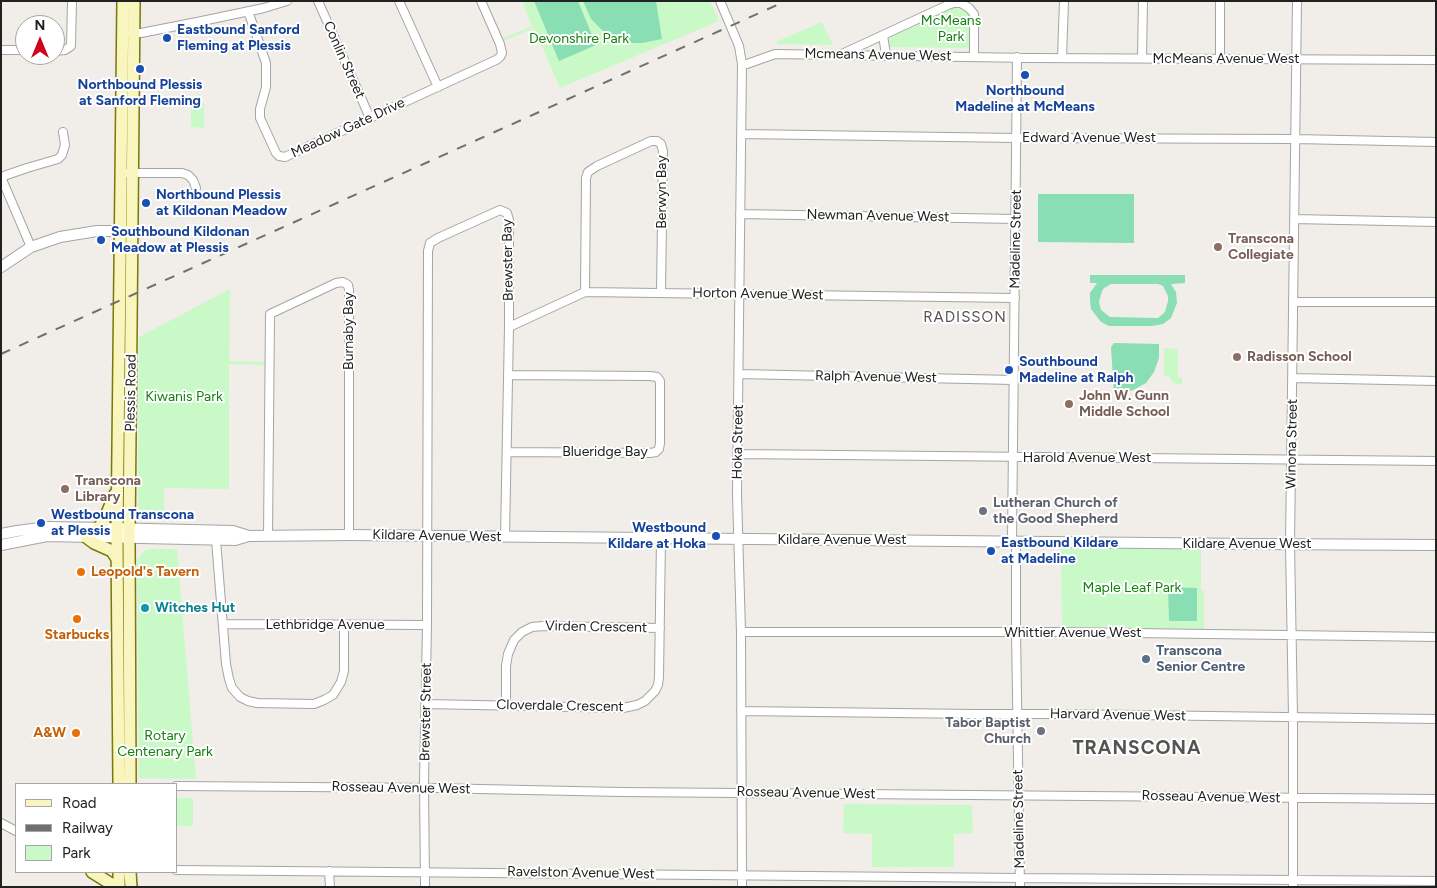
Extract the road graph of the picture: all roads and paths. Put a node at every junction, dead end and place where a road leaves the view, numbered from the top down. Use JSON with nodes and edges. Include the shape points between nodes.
{"nodes":[{"id":1,"x":72,"y":1,"type":"edge"},
{"id":2,"x":123,"y":1,"type":"edge"},
{"id":3,"x":134,"y":1,"type":"edge"},
{"id":4,"x":287,"y":1,"type":"edge"},
{"id":5,"x":318,"y":1,"type":"edge"},
{"id":6,"x":400,"y":1,"type":"edge"},
{"id":7,"x":481,"y":1,"type":"edge"},
{"id":8,"x":720,"y":1,"type":"edge"},
{"id":9,"x":1064,"y":1,"type":"edge"},
{"id":10,"x":1143,"y":1,"type":"edge"},
{"id":11,"x":1220,"y":1,"type":"edge"},
{"id":12,"x":1297,"y":1,"type":"edge"},
{"id":13,"x":264,"y":4,"type":"edge"},
{"id":14,"x":248,"y":11,"type":"junction"},
{"id":15,"x":128,"y":33,"type":"junction"},
{"id":16,"x":883,"y":35,"type":"junction"},
{"id":17,"x":1,"y":50,"type":"edge"},
{"id":18,"x":15,"y":50,"type":"edge"},
{"id":19,"x":65,"y":50,"type":"edge"},
{"id":20,"x":840,"y":55,"type":"junction"},
{"id":21,"x":886,"y":55,"type":"junction"},
{"id":22,"x":974,"y":57,"type":"junction"},
{"id":23,"x":1017,"y":57,"type":"junction"},
{"id":24,"x":1062,"y":58,"type":"junction"},
{"id":25,"x":1142,"y":58,"type":"junction"},
{"id":26,"x":1220,"y":58,"type":"junction"},
{"id":27,"x":1295,"y":59,"type":"junction"},
{"id":28,"x":1436,"y":60,"type":"edge"},
{"id":29,"x":742,"y":64,"type":"junction"},
{"id":30,"x":438,"y":87,"type":"junction"},
{"id":31,"x":370,"y":118,"type":"junction"},
{"id":32,"x":62,"y":132,"type":"dead end"},
{"id":33,"x":741,"y":134,"type":"junction"},
{"id":34,"x":1017,"y":138,"type":"junction"},
{"id":35,"x":1295,"y":139,"type":"junction"},
{"id":36,"x":1436,"y":142,"type":"edge"},
{"id":37,"x":133,"y":172,"type":"junction"},
{"id":38,"x":121,"y":173,"type":"junction"},
{"id":39,"x":1,"y":177,"type":"edge"},
{"id":40,"x":196,"y":188,"type":"dead end"},
{"id":41,"x":740,"y":214,"type":"junction"},
{"id":42,"x":1016,"y":219,"type":"junction"},
{"id":43,"x":1294,"y":219,"type":"junction"},
{"id":44,"x":1436,"y":222,"type":"edge"},
{"id":45,"x":120,"y":231,"type":"junction"},
{"id":46,"x":132,"y":231,"type":"junction"},
{"id":47,"x":31,"y":247,"type":"junction"},
{"id":48,"x":1,"y":267,"type":"edge"},
{"id":49,"x":585,"y":292,"type":"junction"},
{"id":50,"x":661,"y":292,"type":"junction"},
{"id":51,"x":740,"y":294,"type":"junction"},
{"id":52,"x":1014,"y":298,"type":"junction"},
{"id":53,"x":1293,"y":302,"type":"junction"},
{"id":54,"x":1436,"y":302,"type":"edge"},
{"id":55,"x":509,"y":327,"type":"junction"},
{"id":56,"x":739,"y":374,"type":"junction"},
{"id":57,"x":508,"y":375,"type":"junction"},
{"id":58,"x":1292,"y":378,"type":"junction"},
{"id":59,"x":1014,"y":380,"type":"junction"},
{"id":60,"x":1436,"y":381,"type":"edge"},
{"id":61,"x":507,"y":452,"type":"junction"},
{"id":62,"x":738,"y":454,"type":"junction"},
{"id":63,"x":1014,"y":457,"type":"junction"},
{"id":64,"x":1291,"y":459,"type":"junction"},
{"id":65,"x":1436,"y":461,"type":"edge"},
{"id":66,"x":118,"y":488,"type":"junction"},
{"id":67,"x":98,"y":528,"type":"junction"},
{"id":68,"x":123,"y":533,"type":"junction"},
{"id":69,"x":1,"y":534,"type":"edge"},
{"id":70,"x":349,"y":535,"type":"junction"},
{"id":71,"x":249,"y":536,"type":"junction"},
{"id":72,"x":268,"y":536,"type":"junction"},
{"id":73,"x":86,"y":537,"type":"junction"},
{"id":74,"x":427,"y":537,"type":"junction"},
{"id":75,"x":505,"y":537,"type":"junction"},
{"id":76,"x":660,"y":538,"type":"junction"},
{"id":77,"x":738,"y":539,"type":"junction"},
{"id":78,"x":216,"y":540,"type":"junction"},
{"id":79,"x":1014,"y":542,"type":"junction"},
{"id":80,"x":1290,"y":544,"type":"junction"},
{"id":81,"x":1,"y":545,"type":"edge"},
{"id":82,"x":1436,"y":545,"type":"edge"},
{"id":83,"x":118,"y":559,"type":"junction"},
{"id":84,"x":223,"y":624,"type":"junction"},
{"id":85,"x":344,"y":625,"type":"junction"},
{"id":86,"x":427,"y":625,"type":"junction"},
{"id":87,"x":660,"y":628,"type":"junction"},
{"id":88,"x":741,"y":632,"type":"junction"},
{"id":89,"x":1016,"y":632,"type":"junction"},
{"id":90,"x":1292,"y":635,"type":"junction"},
{"id":91,"x":1436,"y":637,"type":"edge"},
{"id":92,"x":426,"y":704,"type":"junction"},
{"id":93,"x":506,"y":705,"type":"junction"},
{"id":94,"x":741,"y":711,"type":"junction"},
{"id":95,"x":1018,"y":714,"type":"junction"},
{"id":96,"x":1293,"y":716,"type":"junction"},
{"id":97,"x":1436,"y":718,"type":"edge"},
{"id":98,"x":119,"y":783,"type":"edge"},
{"id":99,"x":130,"y":783,"type":"edge"},
{"id":100,"x":178,"y":786,"type":"edge"},
{"id":101,"x":424,"y":788,"type":"junction"},
{"id":102,"x":741,"y":793,"type":"junction"},
{"id":103,"x":1018,"y":795,"type":"junction"},
{"id":104,"x":1292,"y":798,"type":"junction"},
{"id":105,"x":1436,"y":799,"type":"edge"},
{"id":106,"x":1,"y":823,"type":"edge"},
{"id":107,"x":15,"y":830,"type":"edge"},
{"id":108,"x":178,"y":870,"type":"edge"},
{"id":109,"x":329,"y":871,"type":"junction"},
{"id":110,"x":425,"y":872,"type":"junction"},
{"id":111,"x":94,"y":873,"type":"edge"},
{"id":112,"x":119,"y":873,"type":"edge"},
{"id":113,"x":130,"y":873,"type":"edge"},
{"id":114,"x":742,"y":875,"type":"junction"},
{"id":115,"x":1436,"y":880,"type":"edge"},
{"id":116,"x":1020,"y":882,"type":"edge"},
{"id":117,"x":1292,"y":883,"type":"edge"},
{"id":118,"x":117,"y":887,"type":"edge"},
{"id":119,"x":130,"y":887,"type":"edge"},
{"id":120,"x":330,"y":887,"type":"edge"},
{"id":121,"x":425,"y":887,"type":"edge"},
{"id":122,"x":742,"y":887,"type":"edge"}],
"edges":[{"from":1,"to":19,"type":"street","via":[[71,46]]},
{"from":2,"to":15,"type":"main road","name":"Plessis Road"},
{"from":3,"to":15,"type":"main road","name":"Plessis Road"},
{"from":4,"to":13,"type":"street"},
{"from":5,"to":31,"type":"street","name":"Conlin Street"},
{"from":6,"to":30,"type":"street"},
{"from":7,"to":30,"type":"street","name":"Meadow Gate Drive","via":[[500,44],[500,57]]},
{"from":8,"to":29,"type":"street","name":"Hoka Street","via":[[739,46]]},
{"from":9,"to":24,"type":"street"},
{"from":10,"to":25,"type":"street"},
{"from":11,"to":26,"type":"street"},
{"from":12,"to":27,"type":"street","name":"Winona Street"},
{"from":13,"to":14,"type":"street"},
{"from":14,"to":15,"type":"street"},
{"from":14,"to":31,"type":"street","name":"Meadow Gate Drive","via":[[266,63],[260,118],[279,156],[288,156]]},
{"from":15,"to":37,"type":"main road","name":"Plessis Road"},
{"from":15,"to":38,"type":"main road","name":"Plessis Road"},
{"from":16,"to":20,"type":"street"},
{"from":16,"to":21,"type":"street"},
{"from":16,"to":22,"type":"street","via":[[948,5],[961,3],[974,14]]},
{"from":17,"to":18,"type":"street"},
{"from":20,"to":21,"type":"street","name":"Mcmeans Avenue West"},
{"from":20,"to":29,"type":"street","name":"Mcmeans Avenue West","via":[[775,54]]},
{"from":21,"to":22,"type":"street","name":"Mcmeans Avenue West"},
{"from":22,"to":23,"type":"street","name":"Mcmeans Avenue West"},
{"from":23,"to":24,"type":"street","name":"McMeans Avenue West"},
{"from":23,"to":34,"type":"street","name":"Madeline Street"},
{"from":24,"to":25,"type":"street","name":"McMeans Avenue West"},
{"from":25,"to":26,"type":"street","name":"McMeans Avenue West"},
{"from":26,"to":27,"type":"street","name":"McMeans Avenue West"},
{"from":27,"to":28,"type":"street","name":"McMeans Avenue West"},
{"from":27,"to":35,"type":"street","name":"Winona Street"},
{"from":29,"to":33,"type":"street","name":"Hoka Street"},
{"from":30,"to":31,"type":"street","name":"Meadow Gate Drive"},
{"from":32,"to":39,"type":"street","via":[[65,145],[58,159]]},
{"from":33,"to":34,"type":"street","name":"Edward Avenue West"},
{"from":33,"to":41,"type":"street","name":"Hoka Street"},
{"from":34,"to":35,"type":"street","name":"Edward Avenue West"},
{"from":34,"to":42,"type":"street","name":"Madeline Street"},
{"from":35,"to":36,"type":"street","name":"Edward Avenue West"},
{"from":35,"to":43,"type":"street","name":"Winona Street"},
{"from":37,"to":38,"type":"street"},
{"from":37,"to":40,"type":"street","via":[[182,173],[193,180]]},
{"from":37,"to":46,"type":"main road","name":"Plessis Road"},
{"from":38,"to":45,"type":"main road","name":"Plessis Road"},
{"from":39,"to":47,"type":"street"},
{"from":41,"to":42,"type":"street","name":"Newman Avenue West"},
{"from":41,"to":51,"type":"street","name":"Hoka Street"},
{"from":42,"to":52,"type":"street","name":"Madeline Street"},
{"from":43,"to":44,"type":"street"},
{"from":43,"to":53,"type":"street","name":"Winona Street"},
{"from":45,"to":46,"type":"street"},
{"from":45,"to":47,"type":"street","via":[[75,234]]},
{"from":45,"to":66,"type":"main road","name":"Plessis Road"},
{"from":46,"to":68,"type":"main road","name":"Plessis Road"},
{"from":47,"to":48,"type":"street"},
{"from":49,"to":50,"type":"street","name":"Horton Avenue West"},
{"from":49,"to":50,"type":"street","name":"Berwyn Bay","via":[[588,172],[651,141],[662,144],[663,151]]},
{"from":49,"to":55,"type":"street","name":"Horton Avenue West"},
{"from":50,"to":51,"type":"street","name":"Horton Avenue West"},
{"from":51,"to":52,"type":"street","name":"Horton Avenue West"},
{"from":51,"to":56,"type":"street","name":"Hoka Street"},
{"from":52,"to":59,"type":"street","name":"Madeline Street"},
{"from":53,"to":54,"type":"street"},
{"from":53,"to":58,"type":"street","name":"Winona Street"},
{"from":55,"to":57,"type":"street","name":"Brewster Bay"},
{"from":55,"to":74,"type":"street","name":"Brewster Bay","via":[[509,220],[508,213],[500,210],[430,242],[428,250]]},
{"from":56,"to":59,"type":"street","name":"Ralph Avenue West"},
{"from":56,"to":62,"type":"street","name":"Hoka Street"},
{"from":57,"to":61,"type":"street","name":"Brewster Bay"},
{"from":57,"to":61,"type":"street","name":"Blueridge Bay","via":[[657,377],[660,382],[660,443],[659,450],[650,453]]},
{"from":58,"to":60,"type":"street"},
{"from":58,"to":64,"type":"street","name":"Winona Street"},
{"from":59,"to":63,"type":"street","name":"Madeline Street"},
{"from":61,"to":75,"type":"street","name":"Brewster Bay"},
{"from":62,"to":63,"type":"street","name":"Harold Avenue West"},
{"from":62,"to":77,"type":"street","name":"Hoka Street"},
{"from":63,"to":64,"type":"street","name":"Harold Avenue West"},
{"from":63,"to":79,"type":"street","name":"Madeline Street"},
{"from":64,"to":65,"type":"street","name":"Harold Avenue West"},
{"from":64,"to":80,"type":"street","name":"Winona Street"},
{"from":66,"to":67,"type":"main road","via":[[104,523]]},
{"from":66,"to":68,"type":"main road","name":"Plessis Road"},
{"from":67,"to":68,"type":"street"},
{"from":67,"to":69,"type":"street","via":[[48,527]]},
{"from":68,"to":71,"type":"street","name":"Kildare Avenue West","via":[[233,531]]},
{"from":68,"to":73,"type":"street"},
{"from":68,"to":78,"type":"street","name":"Kildare Avenue West"},
{"from":68,"to":83,"type":"main road","name":"Plessis Road"},
{"from":68,"to":99,"type":"main road","name":"Plessis Road"},
{"from":70,"to":72,"type":"street","name":"Kildare Avenue West"},
{"from":70,"to":72,"type":"street","name":"Burnaby Bay","via":[[349,290],[343,282],[270,314]]},
{"from":70,"to":74,"type":"street","name":"Kildare Avenue West"},
{"from":71,"to":72,"type":"street","name":"Kildare Avenue West"},
{"from":71,"to":78,"type":"street","name":"Kildare Avenue West"},
{"from":73,"to":81,"type":"street","via":[[47,536]]},
{"from":73,"to":83,"type":"main road","via":[[112,550]]},
{"from":74,"to":75,"type":"street","name":"Kildare Avenue West"},
{"from":74,"to":86,"type":"street","name":"Brewster Street"},
{"from":75,"to":76,"type":"street","name":"Kildare Avenue West"},
{"from":76,"to":77,"type":"street","name":"Kildare Avenue West"},
{"from":76,"to":87,"type":"street","name":"Cloverdale Crescent"},
{"from":77,"to":79,"type":"street","name":"Kildare Avenue West"},
{"from":77,"to":88,"type":"street","name":"Hoka Street"},
{"from":78,"to":84,"type":"street"},
{"from":79,"to":80,"type":"street","name":"Kildare Avenue West"},
{"from":79,"to":89,"type":"street","name":"Madeline Street"},
{"from":80,"to":82,"type":"street","name":"Kildare Avenue West"},
{"from":80,"to":90,"type":"street","name":"Winona Street"},
{"from":83,"to":98,"type":"main road","name":"Plessis Road"},
{"from":84,"to":85,"type":"street","name":"Lethbridge Avenue"},
{"from":84,"to":85,"type":"street","via":[[226,664],[232,688],[248,701],[277,704],[314,704],[333,695],[344,671]]},
{"from":85,"to":86,"type":"street","name":"Lethbridge Avenue"},
{"from":86,"to":92,"type":"street","name":"Brewster Street"},
{"from":87,"to":93,"type":"street","name":"Virden Crescent","via":[[543,626],[522,632],[508,654]]},
{"from":87,"to":93,"type":"street","name":"Cloverdale Crescent","via":[[658,685],[645,701],[637,705],[623,708]]},
{"from":88,"to":89,"type":"street","name":"Whittier Avenue West"},
{"from":88,"to":94,"type":"street","name":"Hoka Street"},
{"from":89,"to":90,"type":"street","name":"Whittier Avenue West"},
{"from":89,"to":95,"type":"street","name":"Madeline Street"},
{"from":90,"to":91,"type":"street","name":"Whittier Avenue West"},
{"from":90,"to":96,"type":"street","name":"Winona Street"},
{"from":92,"to":93,"type":"street","name":"Cloverdale Crescent"},
{"from":92,"to":101,"type":"street","name":"Brewster Street"},
{"from":94,"to":95,"type":"street","name":"Harvard Avenue West"},
{"from":94,"to":102,"type":"street","name":"Hoka Street"},
{"from":95,"to":96,"type":"street","name":"Harvard Avenue West"},
{"from":95,"to":103,"type":"street","name":"Madeline Street"},
{"from":96,"to":97,"type":"street","name":"Harvard Avenue West"},
{"from":96,"to":104,"type":"street","name":"Winona Street"},
{"from":100,"to":101,"type":"street","name":"Rosseau Avenue West"},
{"from":101,"to":102,"type":"street","name":"Rosseau Avenue West"},
{"from":101,"to":110,"type":"street","name":"Brewster Street"},
{"from":102,"to":103,"type":"street","name":"Rosseau Avenue West"},
{"from":102,"to":114,"type":"street","name":"Hoka Street"},
{"from":103,"to":104,"type":"street","name":"Rosseau Avenue West"},
{"from":103,"to":116,"type":"street","name":"Madeline Street"},
{"from":104,"to":105,"type":"street","name":"Rosseau Avenue West"},
{"from":104,"to":117,"type":"street","name":"Winona Street"},
{"from":106,"to":107,"type":"street"},
{"from":108,"to":109,"type":"street","name":"Ravelston Avenue West"},
{"from":109,"to":110,"type":"street","name":"Ravelston Avenue West"},
{"from":109,"to":120,"type":"street"},
{"from":110,"to":114,"type":"street","name":"Ravelston Avenue West"},
{"from":110,"to":121,"type":"street","name":"Brewster Street"},
{"from":111,"to":118,"type":"main road"},
{"from":112,"to":118,"type":"main road"},
{"from":113,"to":119,"type":"main road"},
{"from":114,"to":116,"type":"street","name":"Ravelston Avenue West"},
{"from":114,"to":122,"type":"street","name":"Hoka Street"},
{"from":115,"to":117,"type":"street","name":"Ravelston Avenue West"},
{"from":116,"to":117,"type":"street","name":"Ravelston Avenue West"}]}
